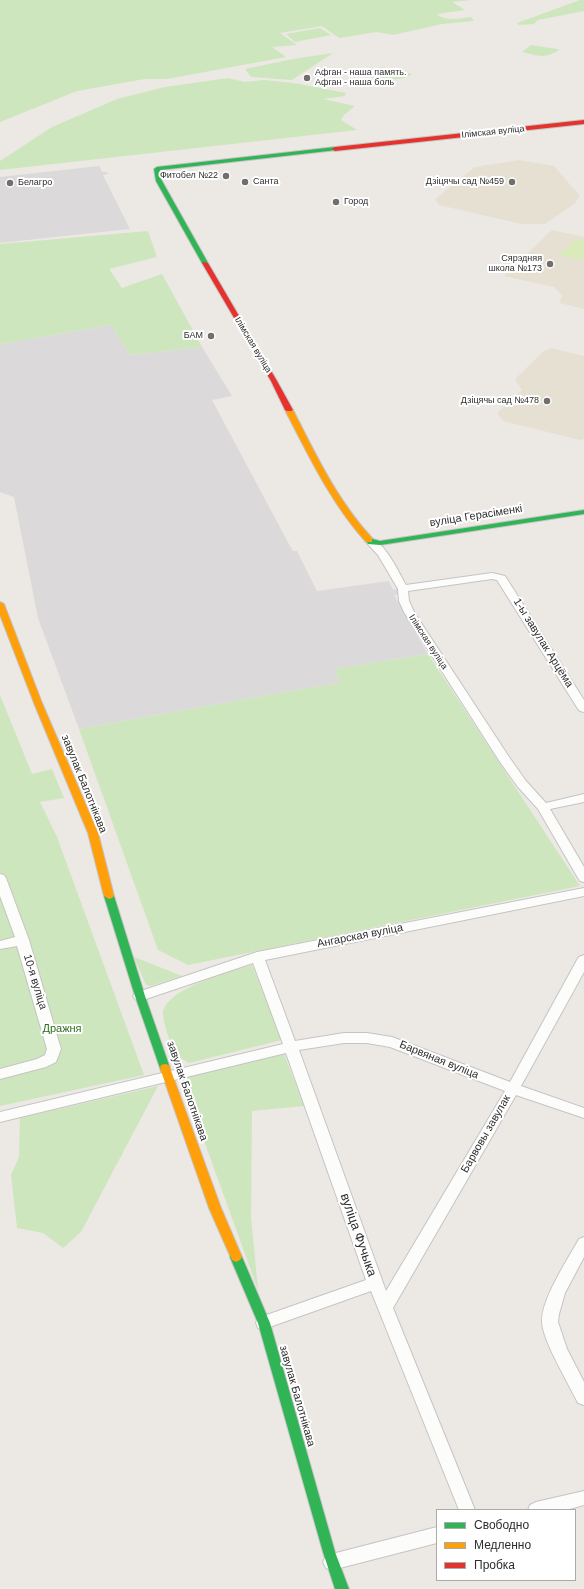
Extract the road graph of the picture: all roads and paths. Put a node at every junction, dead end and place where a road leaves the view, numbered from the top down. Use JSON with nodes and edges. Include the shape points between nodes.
{"nodes":[{"id":1,"x":584,"y":122,"type":"edge"},
{"id":2,"x":580,"y":512,"type":"edge"},
{"id":3,"x":583,"y":524,"type":"dead end"},
{"id":4,"x":371,"y":542,"type":"junction"},
{"id":5,"x":403,"y":589,"type":"junction"},
{"id":6,"x":0,"y":604,"type":"edge"},
{"id":7,"x":584,"y":709,"type":"edge"},
{"id":8,"x":584,"y":798,"type":"edge"},
{"id":9,"x":543,"y":807,"type":"junction"},
{"id":10,"x":0,"y":878,"type":"edge"},
{"id":11,"x":584,"y":878,"type":"edge"},
{"id":12,"x":584,"y":892,"type":"edge"},
{"id":13,"x":22,"y":940,"type":"junction"},
{"id":14,"x":0,"y":945,"type":"edge"},
{"id":15,"x":257,"y":957,"type":"junction"},
{"id":16,"x":584,"y":960,"type":"edge"},
{"id":17,"x":140,"y":996,"type":"junction"},
{"id":18,"x":289,"y":1047,"type":"junction"},
{"id":19,"x":0,"y":1074,"type":"edge"},
{"id":20,"x":169,"y":1076,"type":"junction"},
{"id":21,"x":513,"y":1089,"type":"junction"},
{"id":22,"x":584,"y":1113,"type":"edge"},
{"id":23,"x":0,"y":1117,"type":"edge"},
{"id":24,"x":584,"y":1243,"type":"edge"},
{"id":25,"x":375,"y":1283,"type":"junction"},
{"id":26,"x":385,"y":1307,"type":"junction"},
{"id":27,"x":264,"y":1323,"type":"junction"},
{"id":28,"x":584,"y":1398,"type":"edge"},
{"id":29,"x":584,"y":1498,"type":"edge"},
{"id":30,"x":467,"y":1509,"type":"edge"},
{"id":31,"x":540,"y":1509,"type":"edge"},
{"id":32,"x":436,"y":1535,"type":"edge"},
{"id":33,"x":332,"y":1562,"type":"junction"},
{"id":34,"x":342,"y":1589,"type":"edge"}],
"edges":[{"from":1,"to":4,"type":"street","name":"Ілімская вуліца","via":[[157,169],[159,181],[274,381],[321,471],[353,524]]},
{"from":2,"to":3,"type":"street"},
{"from":2,"to":4,"type":"street","name":"вуліца Герасіменкі"},
{"from":4,"to":5,"type":"street","name":"Ілімская вуліца","via":[[382,553]]},
{"from":5,"to":7,"type":"street","name":"1-ы завулак Арцёма","via":[[492,576],[501,578]]},
{"from":5,"to":9,"type":"street","name":"Ілімская вуліца","via":[[409,612],[504,759]]},
{"from":6,"to":17,"type":"street","name":"завулак Балотнікава","via":[[92,833]]},
{"from":8,"to":9,"type":"street"},
{"from":9,"to":11,"type":"street","name":"Ілімская вуліца"},
{"from":10,"to":13,"type":"street","name":"10-я вуліца"},
{"from":12,"to":15,"type":"street","name":"Ангарская вуліца"},
{"from":13,"to":14,"type":"street"},
{"from":13,"to":19,"type":"street","name":"10-я вуліца","via":[[54,1049],[51,1058],[41,1063]]},
{"from":15,"to":17,"type":"street","name":"Ангарская вуліца"},
{"from":15,"to":18,"type":"street","name":"вуліца Фучыка"},
{"from":16,"to":21,"type":"street","name":"Барвовы завулак"},
{"from":17,"to":20,"type":"street","name":"завулак Балотнікава"},
{"from":18,"to":20,"type":"street","name":"Барвяная вуліца"},
{"from":18,"to":21,"type":"street","name":"Барвяная вуліца","via":[[344,1038],[392,1042]]},
{"from":18,"to":25,"type":"street","name":"вуліца Фучыка","via":[[316,1114]]},
{"from":20,"to":23,"type":"street","name":"Барвяная вуліца"},
{"from":20,"to":27,"type":"street","name":"завулак Балотнікава","via":[[215,1208]]},
{"from":21,"to":22,"type":"street","name":"Барвяная вуліца"},
{"from":21,"to":26,"type":"street","name":"Барвовы завулак"},
{"from":24,"to":28,"type":"street","via":[[552,1308],[550,1323],[555,1339]]},
{"from":25,"to":26,"type":"street","name":"вуліца Фучыка"},
{"from":25,"to":27,"type":"street"},
{"from":26,"to":30,"type":"street","name":"вуліца Фучыка"},
{"from":27,"to":33,"type":"street","name":"завулак Балотнікава"},
{"from":29,"to":31,"type":"street"},
{"from":32,"to":33,"type":"street"},
{"from":33,"to":34,"type":"street","name":"завулак Балотнікава"}]}
